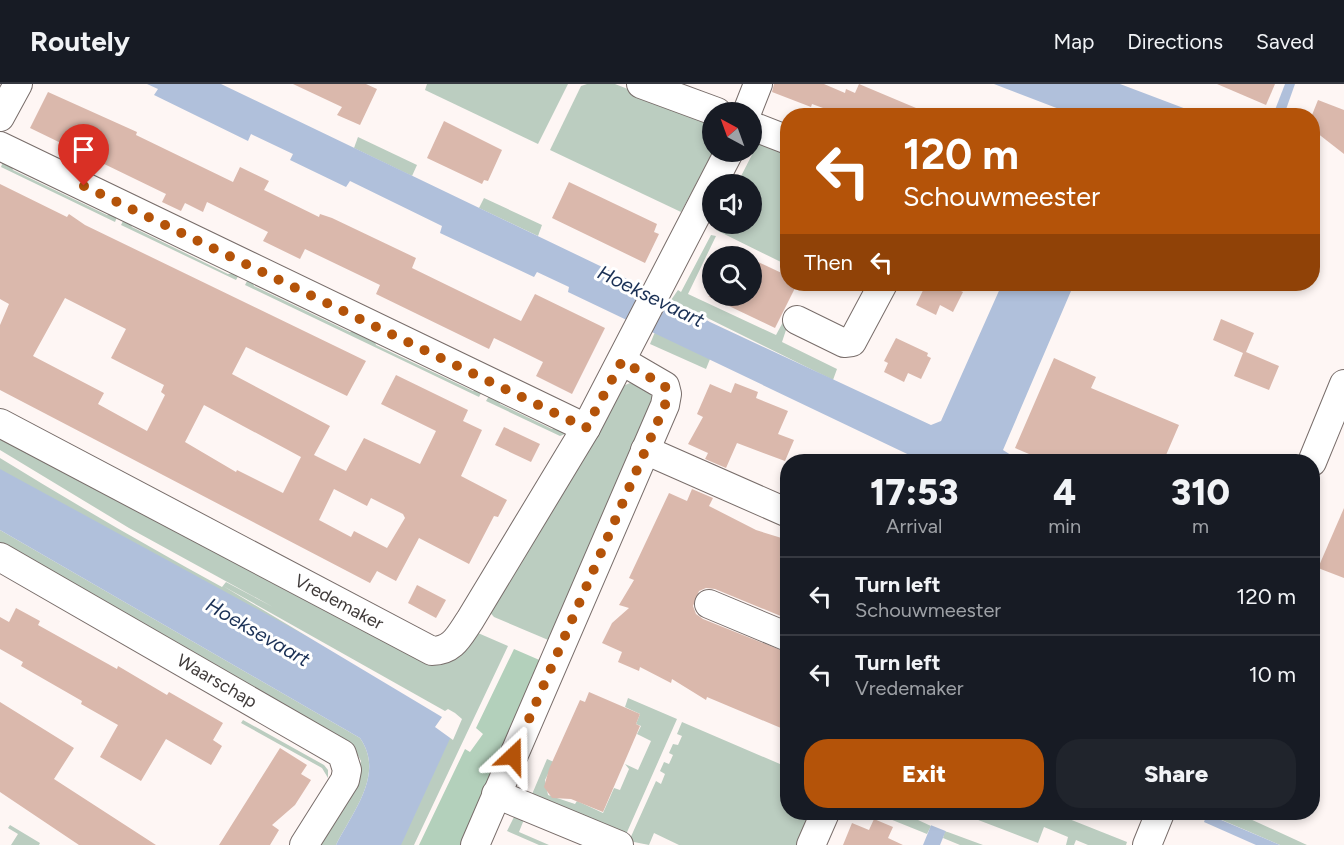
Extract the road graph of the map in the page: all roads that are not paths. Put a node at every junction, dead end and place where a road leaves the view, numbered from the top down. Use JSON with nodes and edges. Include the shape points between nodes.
{"nodes":[{"id":1,"x":18,"y":84,"type":"edge"},
{"id":2,"x":641,"y":84,"type":"edge"},
{"id":3,"x":758,"y":84,"type":"edge"},
{"id":4,"x":751,"y":102,"type":"edge"},
{"id":5,"x":702,"y":106,"type":"edge"},
{"id":6,"x":0,"y":117,"type":"edge"},
{"id":7,"x":762,"y":130,"type":"edge"},
{"id":8,"x":780,"y":137,"type":"edge"},
{"id":9,"x":0,"y":146,"type":"edge"},
{"id":10,"x":724,"y":162,"type":"edge"},
{"id":11,"x":879,"y":291,"type":"edge"},
{"id":12,"x":797,"y":320,"type":"dead end"},
{"id":13,"x":622,"y":361,"type":"junction"},
{"id":14,"x":1344,"y":384,"type":"edge"},
{"id":15,"x":0,"y":423,"type":"edge"},
{"id":16,"x":586,"y":428,"type":"junction"},
{"id":17,"x":645,"y":450,"type":"junction"},
{"id":18,"x":1315,"y":454,"type":"edge"},
{"id":19,"x":780,"y":509,"type":"edge"},
{"id":20,"x":0,"y":557,"type":"edge"},
{"id":21,"x":710,"y":604,"type":"dead end"},
{"id":22,"x":780,"y":634,"type":"edge"},
{"id":23,"x":496,"y":794,"type":"junction"},
{"id":24,"x":822,"y":820,"type":"edge"},
{"id":25,"x":1157,"y":820,"type":"edge"},
{"id":26,"x":304,"y":845,"type":"edge"},
{"id":27,"x":475,"y":845,"type":"edge"},
{"id":28,"x":619,"y":845,"type":"edge"},
{"id":29,"x":811,"y":845,"type":"edge"},
{"id":30,"x":1147,"y":845,"type":"edge"}],
"edges":[{"from":1,"to":6,"type":"street"},
{"from":2,"to":5,"type":"street"},
{"from":3,"to":4,"type":"street"},
{"from":7,"to":8,"type":"street"},
{"from":9,"to":16,"type":"street"},
{"from":10,"to":13,"type":"street","name":"Vredemaker"},
{"from":11,"to":12,"type":"street","via":[[852,342],[844,343]]},
{"from":13,"to":16,"type":"street","name":"Vredemaker"},
{"from":13,"to":17,"type":"street","via":[[665,386],[667,394]]},
{"from":14,"to":18,"type":"street"},
{"from":15,"to":16,"type":"street","name":"Vredemaker","via":[[432,651],[452,646],[470,620]]},
{"from":17,"to":19,"type":"street"},
{"from":17,"to":23,"type":"street"},
{"from":20,"to":26,"type":"street","name":"Waarschap","via":[[342,754],[347,770],[345,780]]},
{"from":21,"to":22,"type":"street"},
{"from":23,"to":27,"type":"street"},
{"from":23,"to":28,"type":"street"},
{"from":24,"to":29,"type":"street"},
{"from":25,"to":30,"type":"street"}]}
